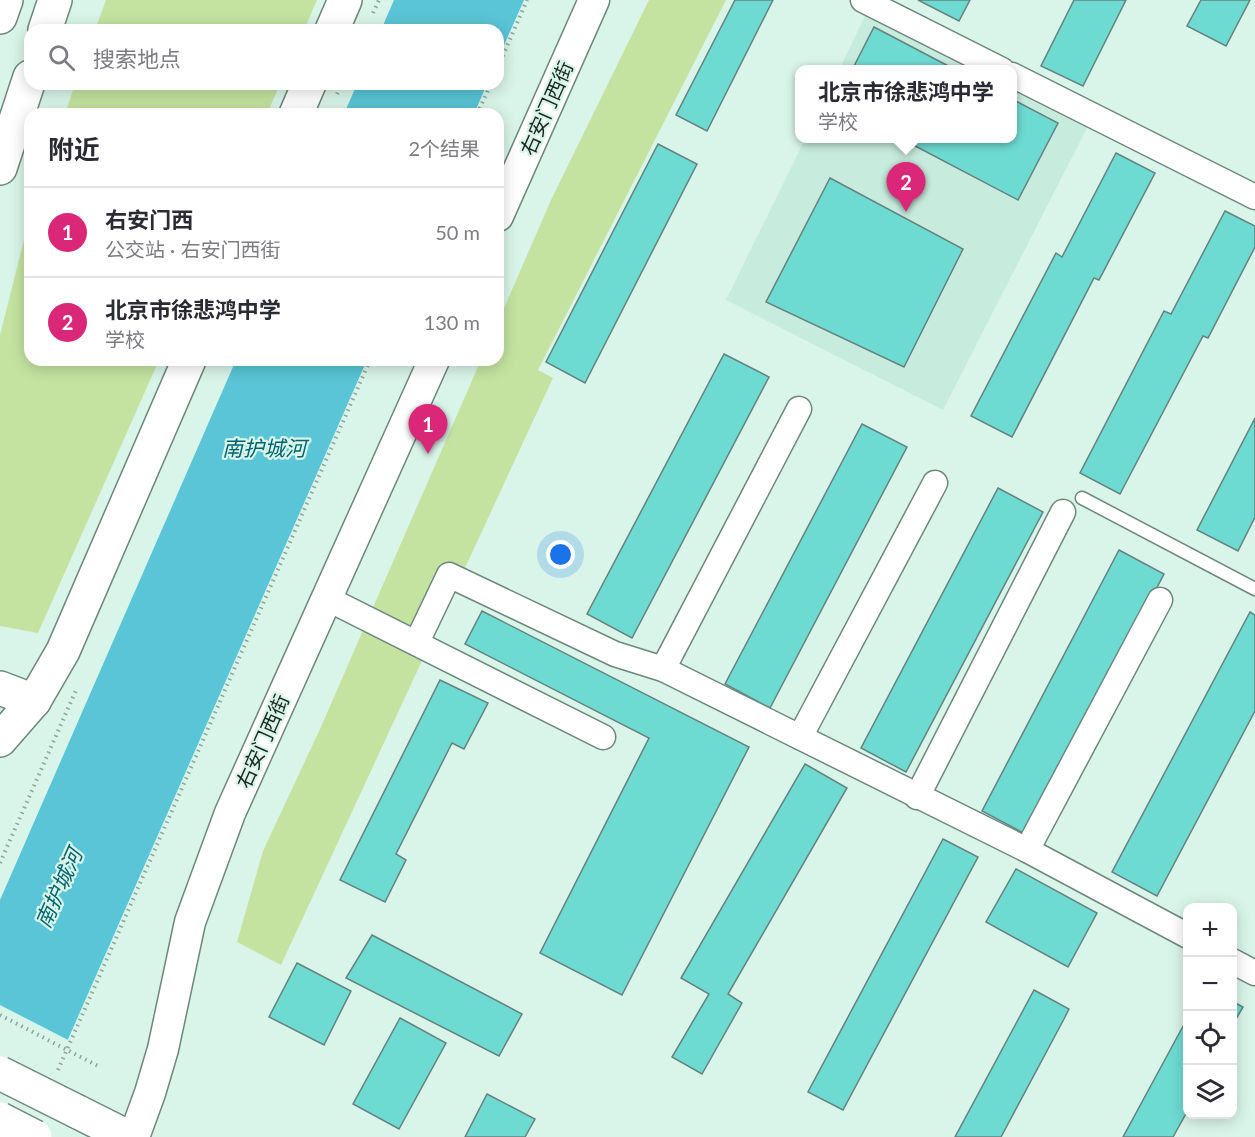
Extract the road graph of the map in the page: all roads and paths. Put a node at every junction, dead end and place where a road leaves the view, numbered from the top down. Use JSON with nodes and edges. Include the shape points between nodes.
{"nodes":[{"id":1,"x":6,"y":0,"type":"edge"},
{"id":2,"x":55,"y":0,"type":"edge"},
{"id":3,"x":345,"y":0,"type":"edge"},
{"id":4,"x":527,"y":0,"type":"edge"},
{"id":5,"x":594,"y":0,"type":"edge"},
{"id":6,"x":863,"y":0,"type":"edge"},
{"id":7,"x":0,"y":17,"type":"edge"},
{"id":8,"x":47,"y":24,"type":"edge"},
{"id":9,"x":335,"y":24,"type":"edge"},
{"id":10,"x":504,"y":53,"type":"edge"},
{"id":11,"x":994,"y":65,"type":"edge"},
{"id":12,"x":1017,"y":77,"type":"edge"},
{"id":13,"x":26,"y":90,"type":"edge"},
{"id":14,"x":306,"y":90,"type":"edge"},
{"id":15,"x":487,"y":90,"type":"edge"},
{"id":16,"x":299,"y":108,"type":"edge"},
{"id":17,"x":480,"y":108,"type":"edge"},
{"id":18,"x":0,"y":168,"type":"edge"},
{"id":19,"x":1255,"y":196,"type":"edge"},
{"id":20,"x":504,"y":202,"type":"edge"},
{"id":21,"x":186,"y":366,"type":"edge"},
{"id":22,"x":367,"y":366,"type":"edge"},
{"id":23,"x":431,"y":366,"type":"edge"},
{"id":24,"x":799,"y":409,"type":"dead end"},
{"id":25,"x":935,"y":483,"type":"dead end"},
{"id":26,"x":1073,"y":505,"type":"joint"},
{"id":27,"x":1255,"y":589,"type":"edge"},
{"id":28,"x":326,"y":598,"type":"junction"},
{"id":29,"x":1160,"y":600,"type":"dead end"},
{"id":30,"x":417,"y":642,"type":"junction"},
{"id":31,"x":663,"y":669,"type":"junction"},
{"id":32,"x":0,"y":688,"type":"edge"},
{"id":33,"x":34,"y":701,"type":"junction"},
{"id":34,"x":603,"y":737,"type":"dead end"},
{"id":35,"x":800,"y":737,"type":"junction"},
{"id":36,"x":0,"y":740,"type":"edge"},
{"id":37,"x":917,"y":797,"type":"junction"},
{"id":38,"x":1027,"y":850,"type":"junction"},
{"id":39,"x":1183,"y":933,"type":"edge"},
{"id":40,"x":1237,"y":963,"type":"edge"},
{"id":41,"x":1255,"y":973,"type":"edge"},
{"id":42,"x":0,"y":1015,"type":"edge"},
{"id":43,"x":100,"y":1067,"type":"dead end"},
{"id":44,"x":0,"y":1072,"type":"edge"},
{"id":45,"x":57,"y":1072,"type":"dead end"},
{"id":46,"x":0,"y":1119,"type":"edge"},
{"id":47,"x":35,"y":1137,"type":"edge"},
{"id":48,"x":128,"y":1137,"type":"edge"},
{"id":49,"x":134,"y":1137,"type":"edge"}],
"edges":[{"from":1,"to":7,"type":"main road"},
{"from":2,"to":8,"type":"main road"},
{"from":3,"to":9,"type":"main road"},
{"from":4,"to":10,"type":"path"},
{"from":5,"to":20,"type":"street","name":"右安门西街"},
{"from":6,"to":11,"type":"street"},
{"from":12,"to":19,"type":"street"},
{"from":13,"to":18,"type":"main road"},
{"from":14,"to":16,"type":"main road"},
{"from":15,"to":17,"type":"path"},
{"from":21,"to":33,"type":"main road","via":[[63,651]]},
{"from":22,"to":45,"type":"path"},
{"from":23,"to":28,"type":"street","name":"右安门西街"},
{"from":24,"to":31,"type":"street"},
{"from":25,"to":35,"type":"street"},
{"from":26,"to":27,"type":"lane"},
{"from":26,"to":37,"type":"street"},
{"from":28,"to":30,"type":"street"},
{"from":28,"to":49,"type":"street","name":"右安门西街","via":[[230,813],[190,922],[163,1049]]},
{"from":29,"to":38,"type":"street"},
{"from":30,"to":31,"type":"street","via":[[450,575],[615,654]]},
{"from":30,"to":34,"type":"street"},
{"from":31,"to":35,"type":"street"},
{"from":32,"to":33,"type":"main road"},
{"from":33,"to":36,"type":"main road"},
{"from":35,"to":37,"type":"street"},
{"from":37,"to":38,"type":"street"},
{"from":38,"to":39,"type":"street"},
{"from":40,"to":41,"type":"street"},
{"from":42,"to":43,"type":"path","bridge":true},
{"from":44,"to":48,"type":"main road","bridge":true},
{"from":46,"to":47,"type":"main road","bridge":true}]}
